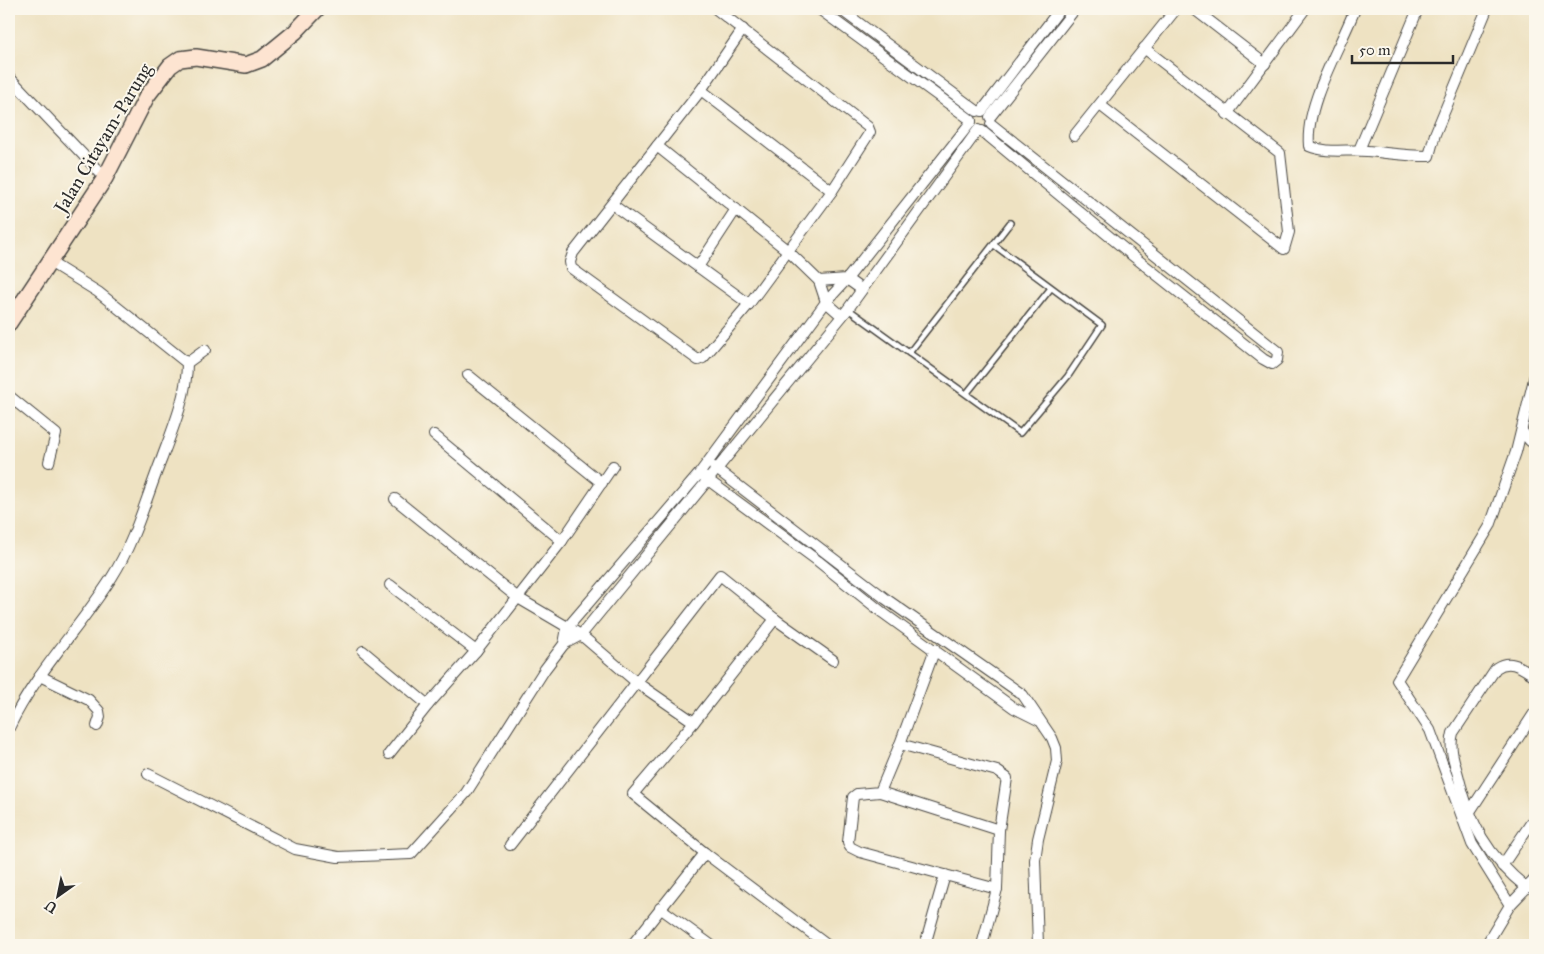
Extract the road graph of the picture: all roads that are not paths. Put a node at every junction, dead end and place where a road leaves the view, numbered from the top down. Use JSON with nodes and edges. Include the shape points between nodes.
{"nodes":[{"id":1,"x":317,"y":9,"type":"edge"},
{"id":2,"x":716,"y":9,"type":"edge"},
{"id":3,"x":819,"y":9,"type":"edge"},
{"id":4,"x":840,"y":9,"type":"edge"},
{"id":5,"x":1060,"y":9,"type":"edge"},
{"id":6,"x":1075,"y":9,"type":"edge"},
{"id":7,"x":1176,"y":9,"type":"edge"},
{"id":8,"x":1194,"y":9,"type":"edge"},
{"id":9,"x":1306,"y":9,"type":"edge"},
{"id":10,"x":1355,"y":9,"type":"edge"},
{"id":11,"x":1418,"y":9,"type":"edge"},
{"id":12,"x":1487,"y":9,"type":"edge"},
{"id":13,"x":743,"y":29,"type":"junction"},
{"id":14,"x":1144,"y":48,"type":"junction"},
{"id":15,"x":1266,"y":64,"type":"junction"},
{"id":16,"x":9,"y":77,"type":"edge"},
{"id":17,"x":701,"y":90,"type":"junction"},
{"id":18,"x":1100,"y":105,"type":"junction"},
{"id":19,"x":1227,"y":114,"type":"junction"},
{"id":20,"x":980,"y":121,"type":"junction"},
{"id":21,"x":1074,"y":136,"type":"dead end"},
{"id":22,"x":657,"y":146,"type":"junction"},
{"id":23,"x":1359,"y":150,"type":"junction"},
{"id":24,"x":105,"y":178,"type":"junction"},
{"id":25,"x":832,"y":191,"type":"junction"},
{"id":26,"x":613,"y":204,"type":"junction"},
{"id":27,"x":736,"y":209,"type":"junction"},
{"id":28,"x":1010,"y":223,"type":"dead end"},
{"id":29,"x":994,"y":245,"type":"junction"},
{"id":30,"x":788,"y":251,"type":"junction"},
{"id":31,"x":48,"y":261,"type":"junction"},
{"id":32,"x":698,"y":267,"type":"junction"},
{"id":33,"x":847,"y":279,"type":"junction"},
{"id":34,"x":819,"y":281,"type":"junction"},
{"id":35,"x":1051,"y":288,"type":"junction"},
{"id":36,"x":861,"y":290,"type":"junction"},
{"id":37,"x":826,"y":302,"type":"junction"},
{"id":38,"x":749,"y":304,"type":"junction"},
{"id":39,"x":845,"y":312,"type":"junction"},
{"id":40,"x":9,"y":323,"type":"edge"},
{"id":41,"x":205,"y":350,"type":"dead end"},
{"id":42,"x":909,"y":353,"type":"junction"},
{"id":43,"x":187,"y":363,"type":"junction"},
{"id":44,"x":468,"y":375,"type":"dead end"},
{"id":45,"x":1535,"y":376,"type":"edge"},
{"id":46,"x":967,"y":393,"type":"junction"},
{"id":47,"x":9,"y":396,"type":"edge"},
{"id":48,"x":1522,"y":431,"type":"junction"},
{"id":49,"x":434,"y":435,"type":"dead end"},
{"id":50,"x":1535,"y":441,"type":"edge"},
{"id":51,"x":48,"y":462,"type":"dead end"},
{"id":52,"x":708,"y":462,"type":"junction"},
{"id":53,"x":613,"y":466,"type":"dead end"},
{"id":54,"x":718,"y":470,"type":"junction"},
{"id":55,"x":699,"y":474,"type":"junction"},
{"id":56,"x":709,"y":480,"type":"junction"},
{"id":57,"x":602,"y":482,"type":"junction"},
{"id":58,"x":395,"y":499,"type":"dead end"},
{"id":59,"x":562,"y":541,"type":"junction"},
{"id":60,"x":390,"y":585,"type":"dead end"},
{"id":61,"x":518,"y":598,"type":"junction"},
{"id":62,"x":775,"y":619,"type":"junction"},
{"id":63,"x":566,"y":628,"type":"junction"},
{"id":64,"x":581,"y":635,"type":"junction"},
{"id":65,"x":564,"y":644,"type":"junction"},
{"id":66,"x":935,"y":649,"type":"junction"},
{"id":67,"x":363,"y":651,"type":"dead end"},
{"id":68,"x":476,"y":651,"type":"junction"},
{"id":69,"x":833,"y":660,"type":"dead end"},
{"id":70,"x":40,"y":676,"type":"junction"},
{"id":71,"x":1535,"y":676,"type":"edge"},
{"id":72,"x":636,"y":682,"type":"junction"},
{"id":73,"x":428,"y":705,"type":"junction"},
{"id":74,"x":1535,"y":712,"type":"edge"},
{"id":75,"x":1038,"y":721,"type":"junction"},
{"id":76,"x":694,"y":722,"type":"junction"},
{"id":77,"x":97,"y":726,"type":"dead end"},
{"id":78,"x":9,"y":728,"type":"edge"},
{"id":79,"x":900,"y":744,"type":"junction"},
{"id":80,"x":389,"y":754,"type":"dead end"},
{"id":81,"x":148,"y":774,"type":"dead end"},
{"id":82,"x":880,"y":792,"type":"junction"},
{"id":83,"x":1469,"y":813,"type":"junction"},
{"id":84,"x":1535,"y":817,"type":"edge"},
{"id":85,"x":999,"y":830,"type":"junction"},
{"id":86,"x":510,"y":845,"type":"dead end"},
{"id":87,"x":705,"y":853,"type":"junction"},
{"id":88,"x":1502,"y":866,"type":"junction"},
{"id":89,"x":945,"y":875,"type":"junction"},
{"id":90,"x":1535,"y":879,"type":"edge"},
{"id":91,"x":997,"y":888,"type":"junction"},
{"id":92,"x":1527,"y":888,"type":"junction"},
{"id":93,"x":1510,"y":905,"type":"junction"},
{"id":94,"x":660,"y":908,"type":"junction"},
{"id":95,"x":632,"y":945,"type":"edge"},
{"id":96,"x":712,"y":945,"type":"edge"},
{"id":97,"x":827,"y":945,"type":"edge"},
{"id":98,"x":925,"y":945,"type":"edge"},
{"id":99,"x":982,"y":945,"type":"edge"},
{"id":100,"x":1038,"y":945,"type":"edge"},
{"id":101,"x":1486,"y":945,"type":"edge"}],
"edges":[{"from":1,"to":24,"type":"main road","name":"Jalan Citayam-Parung","via":[[262,59],[246,65],[196,57],[180,59],[170,66],[147,96]]},
{"from":2,"to":13,"type":"street"},
{"from":3,"to":20,"type":"street"},
{"from":4,"to":20,"type":"street"},
{"from":5,"to":20,"type":"street"},
{"from":6,"to":20,"type":"street"},
{"from":7,"to":14,"type":"street"},
{"from":8,"to":15,"type":"street"},
{"from":9,"to":15,"type":"street"},
{"from":10,"to":23,"type":"street","via":[[1320,90],[1307,131],[1309,146],[1323,152]]},
{"from":11,"to":23,"type":"street"},
{"from":12,"to":23,"type":"street","via":[[1429,156]]},
{"from":13,"to":17,"type":"street"},
{"from":13,"to":25,"type":"street","via":[[870,130]]},
{"from":14,"to":18,"type":"street"},
{"from":14,"to":19,"type":"street"},
{"from":15,"to":19,"type":"street"},
{"from":16,"to":24,"type":"street"},
{"from":17,"to":22,"type":"street"},
{"from":17,"to":25,"type":"street"},
{"from":18,"to":19,"type":"street","via":[[1284,249],[1288,232],[1280,153]]},
{"from":18,"to":21,"type":"street"},
{"from":20,"to":20,"type":"street","via":[[1133,256],[1263,359],[1272,364],[1277,360],[1278,352]]},
{"from":20,"to":33,"type":"street"},
{"from":20,"to":36,"type":"street"},
{"from":22,"to":26,"type":"street"},
{"from":22,"to":27,"type":"street"},
{"from":24,"to":31,"type":"main road","name":"Jalan Citayam-Parung"},
{"from":25,"to":30,"type":"street"},
{"from":26,"to":32,"type":"street"},
{"from":26,"to":38,"type":"street","via":[[573,253],[572,268],[692,358],[703,358]]},
{"from":27,"to":30,"type":"street"},
{"from":27,"to":32,"type":"street"},
{"from":28,"to":29,"type":"lane"},
{"from":29,"to":35,"type":"lane"},
{"from":29,"to":42,"type":"lane"},
{"from":30,"to":34,"type":"street"},
{"from":30,"to":38,"type":"street"},
{"from":31,"to":40,"type":"main road","name":"Jalan Citayam-Parung"},
{"from":31,"to":43,"type":"street","via":[[98,292]]},
{"from":32,"to":38,"type":"street"},
{"from":33,"to":34,"type":"street"},
{"from":33,"to":36,"type":"street"},
{"from":33,"to":37,"type":"street"},
{"from":34,"to":37,"type":"street"},
{"from":35,"to":46,"type":"lane"},
{"from":35,"to":46,"type":"lane","via":[[1102,325],[1068,376],[1020,433]]},
{"from":36,"to":39,"type":"street"},
{"from":37,"to":39,"type":"street"},
{"from":37,"to":52,"type":"street"},
{"from":39,"to":42,"type":"lane"},
{"from":39,"to":54,"type":"street"},
{"from":41,"to":43,"type":"street"},
{"from":42,"to":46,"type":"lane"},
{"from":43,"to":70,"type":"street","via":[[187,380],[179,410],[140,520],[113,575]]},
{"from":44,"to":57,"type":"street"},
{"from":45,"to":48,"type":"street"},
{"from":47,"to":51,"type":"street","via":[[56,434]]},
{"from":48,"to":50,"type":"street","via":[[1530,441]]},
{"from":48,"to":93,"type":"street","via":[[1490,526],[1397,680],[1430,730],[1472,844]]},
{"from":49,"to":59,"type":"street"},
{"from":52,"to":54,"type":"street"},
{"from":52,"to":55,"type":"street"},
{"from":53,"to":57,"type":"street"},
{"from":54,"to":56,"type":"street"},
{"from":54,"to":75,"type":"street","via":[[886,599],[1023,695]]},
{"from":55,"to":56,"type":"street"},
{"from":55,"to":63,"type":"street"},
{"from":56,"to":64,"type":"street"},
{"from":56,"to":66,"type":"street"},
{"from":57,"to":59,"type":"street"},
{"from":58,"to":61,"type":"street"},
{"from":59,"to":61,"type":"street"},
{"from":60,"to":68,"type":"street"},
{"from":61,"to":63,"type":"street"},
{"from":61,"to":68,"type":"street"},
{"from":62,"to":69,"type":"street"},
{"from":62,"to":72,"type":"street","via":[[720,575]]},
{"from":62,"to":76,"type":"street"},
{"from":63,"to":64,"type":"street"},
{"from":63,"to":65,"type":"street"},
{"from":64,"to":65,"type":"street"},
{"from":64,"to":72,"type":"street"},
{"from":65,"to":81,"type":"street","via":[[466,793],[411,854],[338,857],[295,849]]},
{"from":66,"to":75,"type":"street","via":[[1014,708]]},
{"from":66,"to":79,"type":"street"},
{"from":67,"to":73,"type":"street"},
{"from":68,"to":73,"type":"street"},
{"from":70,"to":77,"type":"street","via":[[95,705],[100,717]]},
{"from":70,"to":78,"type":"street"},
{"from":71,"to":83,"type":"street","via":[[1514,664],[1503,663],[1496,668],[1453,733],[1450,744]]},
{"from":72,"to":76,"type":"street"},
{"from":72,"to":86,"type":"street"},
{"from":73,"to":80,"type":"street"},
{"from":74,"to":83,"type":"street"},
{"from":75,"to":100,"type":"street","via":[[1052,738],[1057,762],[1035,860]]},
{"from":76,"to":87,"type":"street","via":[[633,794]]},
{"from":79,"to":82,"type":"street"},
{"from":79,"to":85,"type":"street","via":[[1005,776]]},
{"from":82,"to":85,"type":"street"},
{"from":82,"to":89,"type":"street","via":[[853,796],[850,847]]},
{"from":83,"to":88,"type":"street","via":[[1476,832]]},
{"from":84,"to":88,"type":"street"},
{"from":85,"to":91,"type":"street"},
{"from":87,"to":94,"type":"street"},
{"from":87,"to":97,"type":"street"},
{"from":88,"to":92,"type":"street"},
{"from":89,"to":91,"type":"street"},
{"from":89,"to":98,"type":"street"},
{"from":90,"to":92,"type":"street"},
{"from":91,"to":99,"type":"street"},
{"from":92,"to":93,"type":"street"},
{"from":93,"to":101,"type":"street"},
{"from":94,"to":95,"type":"street"},
{"from":94,"to":96,"type":"street"}]}
